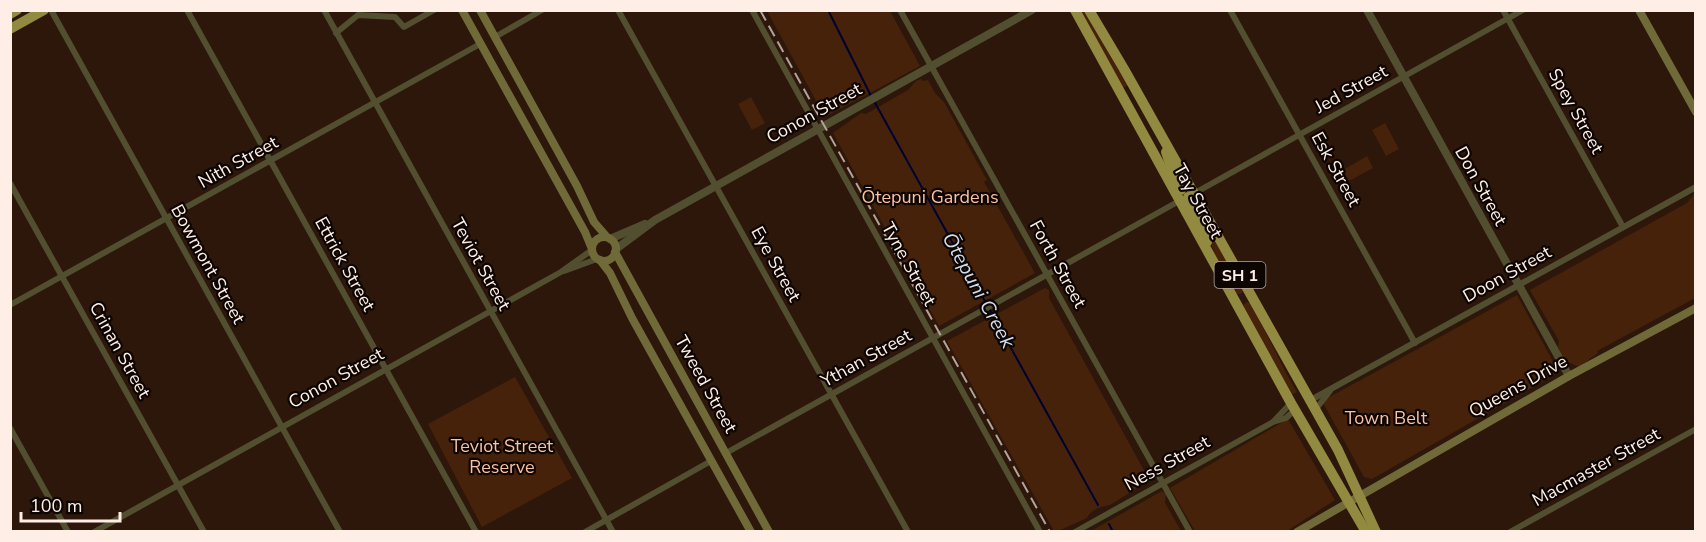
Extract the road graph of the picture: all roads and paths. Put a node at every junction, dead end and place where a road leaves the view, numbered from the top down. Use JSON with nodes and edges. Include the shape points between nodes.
{"nodes":[{"id":1,"x":17,"y":10,"type":"edge"},
{"id":2,"x":44,"y":10,"type":"edge"},
{"id":3,"x":51,"y":10,"type":"edge"},
{"id":4,"x":187,"y":10,"type":"edge"},
{"id":5,"x":324,"y":10,"type":"edge"},
{"id":6,"x":434,"y":10,"type":"edge"},
{"id":7,"x":462,"y":10,"type":"edge"},
{"id":8,"x":480,"y":10,"type":"edge"},
{"id":9,"x":542,"y":10,"type":"edge"},
{"id":10,"x":618,"y":10,"type":"edge"},
{"id":11,"x":752,"y":10,"type":"edge"},
{"id":12,"x":900,"y":10,"type":"edge"},
{"id":13,"x":1032,"y":10,"type":"edge"},
{"id":14,"x":1075,"y":10,"type":"edge"},
{"id":15,"x":1089,"y":10,"type":"edge"},
{"id":16,"x":1230,"y":10,"type":"edge"},
{"id":17,"x":1366,"y":10,"type":"edge"},
{"id":18,"x":1503,"y":10,"type":"edge"},
{"id":19,"x":1523,"y":10,"type":"edge"},
{"id":20,"x":1639,"y":10,"type":"edge"},
{"id":21,"x":10,"y":14,"type":"edge"},
{"id":22,"x":1508,"y":19,"type":"junction"},
{"id":23,"x":488,"y":25,"type":"junction"},
{"id":24,"x":10,"y":29,"type":"edge"},
{"id":25,"x":336,"y":33,"type":"junction"},
{"id":26,"x":495,"y":37,"type":"junction"},
{"id":27,"x":480,"y":44,"type":"junction"},
{"id":28,"x":487,"y":56,"type":"junction"},
{"id":29,"x":932,"y":67,"type":"junction"},
{"id":30,"x":1403,"y":77,"type":"junction"},
{"id":31,"x":375,"y":103,"type":"junction"},
{"id":32,"x":1149,"y":112,"type":"junction"},
{"id":33,"x":1695,"y":112,"type":"edge"},
{"id":34,"x":1136,"y":122,"type":"junction"},
{"id":35,"x":818,"y":129,"type":"junction"},
{"id":36,"x":1299,"y":135,"type":"junction"},
{"id":37,"x":552,"y":140,"type":"junction"},
{"id":38,"x":538,"y":148,"type":"junction"},
{"id":39,"x":271,"y":161,"type":"junction"},
{"id":40,"x":10,"y":183,"type":"edge"},
{"id":41,"x":716,"y":186,"type":"junction"},
{"id":42,"x":1695,"y":187,"type":"edge"},
{"id":43,"x":1187,"y":197,"type":"junction"},
{"id":44,"x":166,"y":219,"type":"junction"},
{"id":45,"x":655,"y":220,"type":"junction"},
{"id":46,"x":1623,"y":227,"type":"junction"},
{"id":47,"x":609,"y":238,"type":"junction"},
{"id":48,"x":592,"y":249,"type":"junction"},
{"id":49,"x":616,"y":251,"type":"junction"},
{"id":50,"x":598,"y":260,"type":"junction"},
{"id":51,"x":561,"y":272,"type":"junction"},
{"id":52,"x":1047,"y":275,"type":"junction"},
{"id":53,"x":62,"y":276,"type":"junction"},
{"id":54,"x":1519,"y":285,"type":"junction"},
{"id":55,"x":1250,"y":294,"type":"junction"},
{"id":56,"x":1236,"y":303,"type":"junction"},
{"id":57,"x":10,"y":305,"type":"edge"},
{"id":58,"x":1695,"y":308,"type":"edge"},
{"id":59,"x":490,"y":312,"type":"junction"},
{"id":60,"x":933,"y":338,"type":"junction"},
{"id":61,"x":1415,"y":343,"type":"junction"},
{"id":62,"x":386,"y":370,"type":"junction"},
{"id":63,"x":1569,"y":376,"type":"junction"},
{"id":64,"x":1300,"y":385,"type":"junction"},
{"id":65,"x":1333,"y":388,"type":"junction"},
{"id":66,"x":831,"y":394,"type":"junction"},
{"id":67,"x":1312,"y":405,"type":"junction"},
{"id":68,"x":1293,"y":406,"type":"junction"},
{"id":69,"x":1303,"y":424,"type":"junction"},
{"id":70,"x":282,"y":427,"type":"junction"},
{"id":71,"x":10,"y":428,"type":"edge"},
{"id":72,"x":1695,"y":429,"type":"edge"},
{"id":73,"x":719,"y":441,"type":"junction"},
{"id":74,"x":726,"y":453,"type":"junction"},
{"id":75,"x":711,"y":461,"type":"junction"},
{"id":76,"x":718,"y":473,"type":"junction"},
{"id":77,"x":1162,"y":483,"type":"junction"},
{"id":78,"x":178,"y":485,"type":"junction"},
{"id":79,"x":1354,"y":498,"type":"junction"},
{"id":80,"x":606,"y":520,"type":"junction"},
{"id":81,"x":68,"y":531,"type":"edge"},
{"id":82,"x":94,"y":531,"type":"edge"},
{"id":83,"x":204,"y":531,"type":"edge"},
{"id":84,"x":340,"y":531,"type":"edge"},
{"id":85,"x":476,"y":531,"type":"edge"},
{"id":86,"x":585,"y":531,"type":"edge"},
{"id":87,"x":613,"y":531,"type":"edge"},
{"id":88,"x":751,"y":531,"type":"edge"},
{"id":89,"x":769,"y":531,"type":"edge"},
{"id":90,"x":908,"y":531,"type":"edge"},
{"id":91,"x":1040,"y":531,"type":"edge"},
{"id":92,"x":1075,"y":531,"type":"edge"},
{"id":93,"x":1190,"y":531,"type":"edge"},
{"id":94,"x":1297,"y":531,"type":"edge"},
{"id":95,"x":1366,"y":531,"type":"edge"},
{"id":96,"x":1376,"y":531,"type":"edge"},
{"id":97,"x":1510,"y":531,"type":"edge"}],
"edges":[{"from":1,"to":21,"type":"highway"},
{"from":2,"to":24,"type":"highway"},
{"from":3,"to":44,"type":"street","name":"Bowmont Street"},
{"from":4,"to":39,"type":"street","name":"Ettrick Street"},
{"from":5,"to":25,"type":"street","name":"Teviot Street"},
{"from":6,"to":25,"type":"street","via":[[404,27],[395,17],[358,15]]},
{"from":7,"to":27,"type":"main road"},
{"from":8,"to":23,"type":"main road"},
{"from":9,"to":26,"type":"street"},
{"from":10,"to":41,"type":"street","name":"Eye Street"},
{"from":11,"to":35,"type":"street","name":"Tyne Street"},
{"from":12,"to":29,"type":"street","name":"Forth Street"},
{"from":13,"to":29,"type":"street","name":"Conon Street"},
{"from":14,"to":34,"type":"highway","name":"Tay Street","number":"SH 1"},
{"from":15,"to":32,"type":"highway"},
{"from":16,"to":36,"type":"street","name":"Esk Street"},
{"from":17,"to":30,"type":"street","name":"Don Street"},
{"from":18,"to":22,"type":"street","name":"Spey Street"},
{"from":19,"to":22,"type":"street","name":"Jed Street"},
{"from":20,"to":33,"type":"main road"},
{"from":22,"to":30,"type":"street","name":"Jed Street"},
{"from":22,"to":46,"type":"street","name":"Spey Street"},
{"from":23,"to":26,"type":"main road"},
{"from":23,"to":27,"type":"main road"},
{"from":25,"to":31,"type":"street","name":"Teviot Street"},
{"from":26,"to":28,"type":"main road"},
{"from":26,"to":37,"type":"main road"},
{"from":27,"to":28,"type":"main road"},
{"from":27,"to":31,"type":"street","name":"Nith Street"},
{"from":28,"to":38,"type":"main road"},
{"from":29,"to":35,"type":"street","name":"Conon Street"},
{"from":29,"to":52,"type":"street","name":"Forth Street"},
{"from":30,"to":36,"type":"street","name":"Jed Street"},
{"from":30,"to":54,"type":"street","name":"Don Street"},
{"from":31,"to":39,"type":"street","name":"Nith Street"},
{"from":31,"to":59,"type":"street","name":"Teviot Street"},
{"from":32,"to":34,"type":"highway","via":[[1140,111]]},
{"from":32,"to":43,"type":"highway","via":[[1174,176]]},
{"from":34,"to":43,"type":"highway","name":"Tay Street","number":"SH 1"},
{"from":35,"to":41,"type":"street","name":"Conon Street"},
{"from":35,"to":60,"type":"street","name":"Tyne Street"},
{"from":36,"to":43,"type":"street","name":"Jed Street"},
{"from":36,"to":61,"type":"street","name":"Esk Street"},
{"from":37,"to":38,"type":"main road"},
{"from":37,"to":47,"type":"main road","via":[[594,222]]},
{"from":38,"to":48,"type":"main road"},
{"from":39,"to":44,"type":"street","name":"Nith Street"},
{"from":39,"to":62,"type":"street","name":"Ettrick Street"},
{"from":40,"to":53,"type":"street","name":"Crinan Street"},
{"from":41,"to":45,"type":"street","name":"Conon Street"},
{"from":41,"to":66,"type":"street","name":"Eye Street"},
{"from":42,"to":46,"type":"street","name":"Doon Street"},
{"from":43,"to":52,"type":"street","name":"Ythan Street"},
{"from":43,"to":55,"type":"highway","name":"Tay Street","number":"SH 1"},
{"from":43,"to":56,"type":"highway","name":"Tay Street","number":"SH 1","via":[[1216,268]]},
{"from":44,"to":53,"type":"street","name":"Nith Street"},
{"from":44,"to":70,"type":"street","name":"Bowmont Street"},
{"from":45,"to":47,"type":"street"},
{"from":45,"to":49,"type":"street","name":"Conon Street"},
{"from":46,"to":54,"type":"street","name":"Doon Street"},
{"from":47,"to":48,"type":"main road","name":"Conon Street","via":[[597,239]]},
{"from":47,"to":49,"type":"main road"},
{"from":48,"to":50,"type":"main road"},
{"from":48,"to":51,"type":"street","name":"Conon Street"},
{"from":49,"to":50,"type":"main road","name":"Conon Street","via":[[609,260]]},
{"from":49,"to":73,"type":"main road","name":"Tweed Street"},
{"from":50,"to":51,"type":"street"},
{"from":50,"to":75,"type":"main road","name":"Tweed Street","via":[[609,273]]},
{"from":51,"to":59,"type":"street","name":"Conon Street"},
{"from":52,"to":60,"type":"street","name":"Ythan Street"},
{"from":52,"to":77,"type":"street","name":"Forth Street"},
{"from":53,"to":57,"type":"street","name":"Nith Street"},
{"from":53,"to":78,"type":"street","name":"Crinan Street"},
{"from":54,"to":61,"type":"street","name":"Doon Street"},
{"from":54,"to":63,"type":"street","name":"Don Street"},
{"from":55,"to":56,"type":"highway"},
{"from":55,"to":64,"type":"highway","name":"Tay Street","number":"SH 1"},
{"from":56,"to":68,"type":"highway","name":"Tay Street","number":"SH 1"},
{"from":58,"to":63,"type":"main road","name":"Queens Drive"},
{"from":59,"to":62,"type":"street","name":"Conon Street"},
{"from":59,"to":80,"type":"street","name":"Teviot Street"},
{"from":60,"to":66,"type":"street","name":"Ythan Street"},
{"from":60,"to":91,"type":"street","name":"Tyne Street"},
{"from":61,"to":65,"type":"street","name":"Doon Street"},
{"from":62,"to":70,"type":"street","name":"Conon Street"},
{"from":62,"to":85,"type":"street","name":"Ettrick Street"},
{"from":63,"to":79,"type":"main road","name":"Queens Drive"},
{"from":64,"to":67,"type":"highway","name":"Tay Street","number":"SH 1"},
{"from":64,"to":68,"type":"highway","via":[[1300,401]]},
{"from":65,"to":67,"type":"street","name":"Doon Street"},
{"from":65,"to":67,"type":"street","name":"Doon Street","via":[[1317,395]]},
{"from":66,"to":74,"type":"street","name":"Ythan Street"},
{"from":66,"to":90,"type":"street","name":"Eye Street"},
{"from":67,"to":69,"type":"highway","via":[[1305,411]]},
{"from":67,"to":79,"type":"highway","name":"Tay Street","number":"SH 1","via":[[1338,450]]},
{"from":68,"to":69,"type":"highway","name":"Tay Street","number":"SH 1"},
{"from":68,"to":77,"type":"street","name":"Ness Street","via":[[1286,418]]},
{"from":69,"to":79,"type":"highway","name":"Tay Street","number":"SH 1"},
{"from":70,"to":78,"type":"street","name":"Conon Street"},
{"from":70,"to":84,"type":"street","name":"Bowmont Street"},
{"from":71,"to":81,"type":"street"},
{"from":72,"to":97,"type":"street","name":"Macmaster Street"},
{"from":73,"to":74,"type":"main road","name":"Tweed Street"},
{"from":73,"to":75,"type":"main road"},
{"from":74,"to":76,"type":"main road"},
{"from":74,"to":89,"type":"main road","name":"Tweed Street"},
{"from":75,"to":76,"type":"main road","name":"Tweed Street"},
{"from":75,"to":80,"type":"street"},
{"from":76,"to":88,"type":"main road","name":"Tweed Street"},
{"from":77,"to":92,"type":"street","name":"Ness Street"},
{"from":77,"to":93,"type":"street","name":"Forth Street"},
{"from":78,"to":82,"type":"street","name":"Conon Street"},
{"from":78,"to":83,"type":"street","name":"Crinan Street"},
{"from":79,"to":94,"type":"main road","name":"Queens Drive"},
{"from":79,"to":95,"type":"highway","name":"Tay Street","number":"SH 1"},
{"from":79,"to":96,"type":"highway","name":"Tay Street","number":"SH 1"},
{"from":80,"to":86,"type":"street"},
{"from":80,"to":87,"type":"street","name":"Teviot Street"}]}
